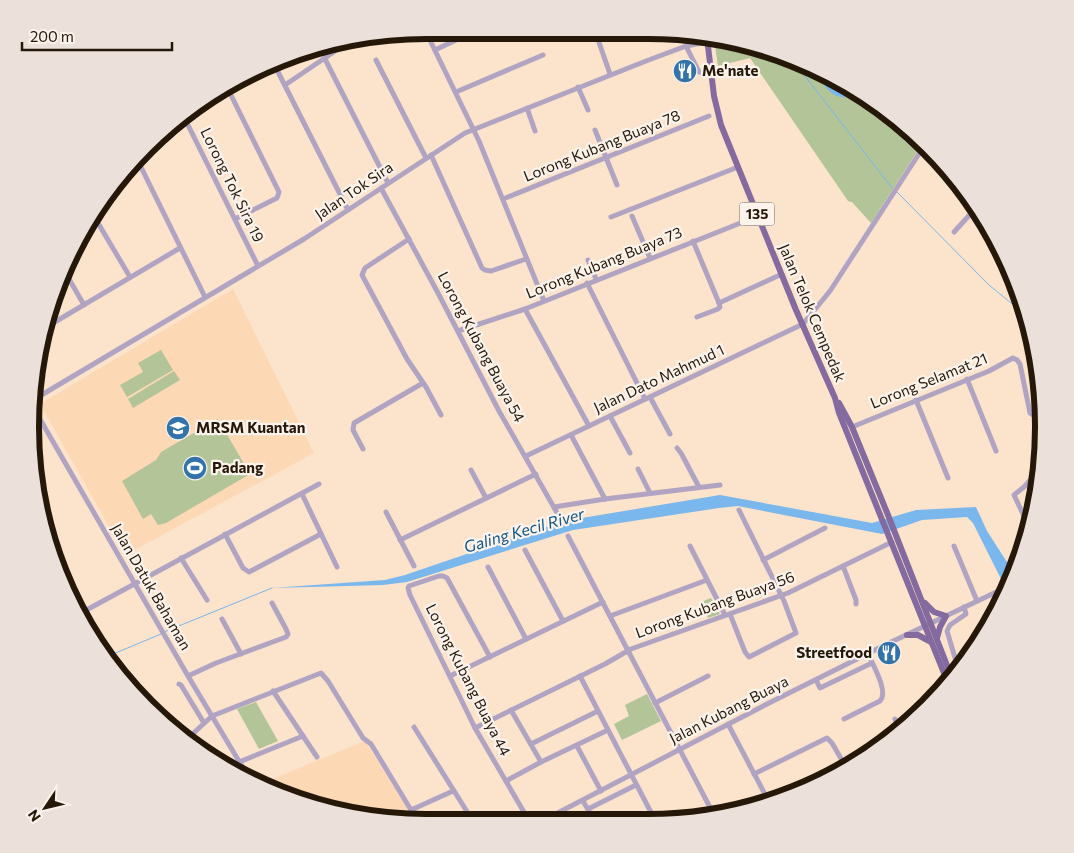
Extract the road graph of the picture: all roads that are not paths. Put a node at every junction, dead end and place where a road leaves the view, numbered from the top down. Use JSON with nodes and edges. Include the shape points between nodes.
{"nodes":[{"id":1,"x":430,"y":39,"type":"edge"},
{"id":2,"x":458,"y":39,"type":"edge"},
{"id":3,"x":598,"y":39,"type":"edge"},
{"id":4,"x":699,"y":42,"type":"edge"},
{"id":5,"x":707,"y":44,"type":"edge"},
{"id":6,"x":686,"y":46,"type":"junction"},
{"id":7,"x":338,"y":49,"type":"edge"},
{"id":8,"x":435,"y":50,"type":"junction"},
{"id":9,"x":543,"y":55,"type":"dead end"},
{"id":10,"x":324,"y":59,"type":"junction"},
{"id":11,"x":376,"y":60,"type":"dead end"},
{"id":12,"x":276,"y":69,"type":"edge"},
{"id":13,"x":610,"y":74,"type":"junction"},
{"id":14,"x":711,"y":74,"type":"junction"},
{"id":15,"x":285,"y":85,"type":"junction"},
{"id":16,"x":578,"y":87,"type":"junction"},
{"id":17,"x":456,"y":92,"type":"junction"},
{"id":18,"x":230,"y":93,"type":"edge"},
{"id":19,"x":526,"y":108,"type":"junction"},
{"id":20,"x":588,"y":110,"type":"dead end"},
{"id":21,"x":709,"y":116,"type":"dead end"},
{"id":22,"x":186,"y":122,"type":"edge"},
{"id":23,"x":474,"y":129,"type":"junction"},
{"id":24,"x":595,"y":130,"type":"dead end"},
{"id":25,"x":535,"y":131,"type":"dead end"},
{"id":26,"x":921,"y":151,"type":"edge"},
{"id":27,"x":429,"y":156,"type":"junction"},
{"id":28,"x":606,"y":158,"type":"junction"},
{"id":29,"x":139,"y":166,"type":"edge"},
{"id":30,"x":738,"y":167,"type":"junction"},
{"id":31,"x":388,"y":183,"type":"junction"},
{"id":32,"x":617,"y":185,"type":"dead end"},
{"id":33,"x":381,"y":188,"type":"junction"},
{"id":34,"x":503,"y":199,"type":"junction"},
{"id":35,"x":348,"y":210,"type":"junction"},
{"id":36,"x":971,"y":213,"type":"edge"},
{"id":37,"x":632,"y":216,"type":"dead end"},
{"id":38,"x":758,"y":216,"type":"junction"},
{"id":39,"x":611,"y":217,"type":"dead end"},
{"id":40,"x":235,"y":220,"type":"junction"},
{"id":41,"x":98,"y":223,"type":"dead end"},
{"id":42,"x":954,"y":232,"type":"dead end"},
{"id":43,"x":409,"y":239,"type":"junction"},
{"id":44,"x":693,"y":241,"type":"junction"},
{"id":45,"x":180,"y":248,"type":"junction"},
{"id":46,"x":650,"y":258,"type":"junction"},
{"id":47,"x":526,"y":259,"type":"junction"},
{"id":48,"x":588,"y":260,"type":"dead end"},
{"id":49,"x":258,"y":266,"type":"junction"},
{"id":50,"x":782,"y":274,"type":"junction"},
{"id":51,"x":130,"y":277,"type":"junction"},
{"id":52,"x":68,"y":278,"type":"edge"},
{"id":53,"x":596,"y":279,"type":"junction"},
{"id":54,"x":587,"y":283,"type":"junction"},
{"id":55,"x":205,"y":297,"type":"junction"},
{"id":56,"x":544,"y":301,"type":"junction"},
{"id":57,"x":719,"y":303,"type":"junction"},
{"id":58,"x":84,"y":305,"type":"junction"},
{"id":59,"x":525,"y":309,"type":"junction"},
{"id":60,"x":697,"y":317,"type":"dead end"},
{"id":61,"x":53,"y":323,"type":"edge"},
{"id":62,"x":803,"y":324,"type":"junction"},
{"id":63,"x":458,"y":331,"type":"junction"},
{"id":64,"x":967,"y":379,"type":"junction"},
{"id":65,"x":423,"y":383,"type":"junction"},
{"id":66,"x":40,"y":396,"type":"edge"},
{"id":67,"x":648,"y":398,"type":"junction"},
{"id":68,"x":835,"y":398,"type":"junction"},
{"id":69,"x":916,"y":400,"type":"junction"},
{"id":70,"x":441,"y":415,"type":"dead end"},
{"id":71,"x":1035,"y":415,"type":"edge"},
{"id":72,"x":610,"y":416,"type":"junction"},
{"id":73,"x":39,"y":419,"type":"edge"},
{"id":74,"x":588,"y":426,"type":"junction"},
{"id":75,"x":852,"y":426,"type":"junction"},
{"id":76,"x":670,"y":434,"type":"dead end"},
{"id":77,"x":571,"y":435,"type":"junction"},
{"id":78,"x":677,"y":448,"type":"dead end"},
{"id":79,"x":363,"y":449,"type":"dead end"},
{"id":80,"x":996,"y":451,"type":"dead end"},
{"id":81,"x":630,"y":453,"type":"dead end"},
{"id":82,"x":526,"y":456,"type":"junction"},
{"id":83,"x":638,"y":469,"type":"dead end"},
{"id":84,"x":471,"y":470,"type":"dead end"},
{"id":85,"x":536,"y":474,"type":"junction"},
{"id":86,"x":948,"y":478,"type":"dead end"},
{"id":87,"x":1032,"y":478,"type":"edge"},
{"id":88,"x":319,"y":484,"type":"dead end"},
{"id":89,"x":720,"y":485,"type":"dead end"},
{"id":90,"x":699,"y":487,"type":"junction"},
{"id":91,"x":302,"y":494,"type":"junction"},
{"id":92,"x":650,"y":494,"type":"junction"},
{"id":93,"x":486,"y":498,"type":"junction"},
{"id":94,"x":605,"y":499,"type":"junction"},
{"id":95,"x":554,"y":507,"type":"junction"},
{"id":96,"x":739,"y":510,"type":"dead end"},
{"id":97,"x":386,"y":512,"type":"dead end"},
{"id":98,"x":885,"y":516,"type":"junction"},
{"id":99,"x":1024,"y":517,"type":"edge"},
{"id":100,"x":560,"y":518,"type":"dead end"},
{"id":101,"x":825,"y":528,"type":"dead end"},
{"id":102,"x":892,"y":533,"type":"junction"},
{"id":103,"x":225,"y":534,"type":"junction"},
{"id":104,"x":321,"y":534,"type":"junction"},
{"id":105,"x":568,"y":536,"type":"dead end"},
{"id":106,"x":400,"y":540,"type":"junction"},
{"id":107,"x":892,"y":542,"type":"junction"},
{"id":108,"x":690,"y":546,"type":"dead end"},
{"id":109,"x":954,"y":546,"type":"dead end"},
{"id":110,"x":525,"y":550,"type":"dead end"},
{"id":111,"x":181,"y":558,"type":"junction"},
{"id":112,"x":763,"y":560,"type":"junction"},
{"id":113,"x":414,"y":566,"type":"dead end"},
{"id":114,"x":843,"y":566,"type":"junction"},
{"id":115,"x":337,"y":567,"type":"dead end"},
{"id":116,"x":488,"y":567,"type":"dead end"},
{"id":117,"x":707,"y":580,"type":"junction"},
{"id":118,"x":135,"y":583,"type":"junction"},
{"id":119,"x":998,"y":591,"type":"edge"},
{"id":120,"x":781,"y":596,"type":"junction"},
{"id":121,"x":922,"y":598,"type":"junction"},
{"id":122,"x":207,"y":600,"type":"dead end"},
{"id":123,"x":977,"y":601,"type":"junction"},
{"id":124,"x":603,"y":602,"type":"junction"},
{"id":125,"x":272,"y":603,"type":"dead end"},
{"id":126,"x":856,"y":604,"type":"dead end"},
{"id":127,"x":964,"y":607,"type":"junction"},
{"id":128,"x":86,"y":610,"type":"edge"},
{"id":129,"x":728,"y":615,"type":"junction"},
{"id":130,"x":610,"y":616,"type":"junction"},
{"id":131,"x":946,"y":616,"type":"junction"},
{"id":132,"x":222,"y":619,"type":"dead end"},
{"id":133,"x":563,"y":621,"type":"junction"},
{"id":134,"x":928,"y":625,"type":"junction"},
{"id":135,"x":907,"y":634,"type":"junction"},
{"id":136,"x":526,"y":639,"type":"junction"},
{"id":137,"x":935,"y":641,"type":"junction"},
{"id":138,"x":628,"y":651,"type":"junction"},
{"id":139,"x":241,"y":654,"type":"junction"},
{"id":140,"x":868,"y":654,"type":"junction"},
{"id":141,"x":490,"y":657,"type":"junction"},
{"id":142,"x":956,"y":661,"type":"edge"},
{"id":143,"x":872,"y":663,"type":"junction"},
{"id":144,"x":949,"y":671,"type":"edge"},
{"id":145,"x":946,"y":674,"type":"edge"},
{"id":146,"x":188,"y":676,"type":"junction"},
{"id":147,"x":450,"y":676,"type":"junction"},
{"id":148,"x":580,"y":676,"type":"junction"},
{"id":149,"x":708,"y":676,"type":"dead end"},
{"id":150,"x":816,"y":680,"type":"junction"},
{"id":151,"x":179,"y":684,"type":"dead end"},
{"id":152,"x":273,"y":691,"type":"junction"},
{"id":153,"x":654,"y":703,"type":"junction"},
{"id":154,"x":512,"y":710,"type":"junction"},
{"id":155,"x":598,"y":711,"type":"junction"},
{"id":156,"x":212,"y":716,"type":"junction"},
{"id":157,"x":844,"y":719,"type":"dead end"},
{"id":158,"x":895,"y":719,"type":"dead end"},
{"id":159,"x":204,"y":723,"type":"junction"},
{"id":160,"x":897,"y":723,"type":"edge"},
{"id":161,"x":728,"y":724,"type":"junction"},
{"id":162,"x":414,"y":727,"type":"dead end"},
{"id":163,"x":476,"y":728,"type":"junction"},
{"id":164,"x":608,"y":730,"type":"junction"},
{"id":165,"x":191,"y":735,"type":"edge"},
{"id":166,"x":303,"y":736,"type":"junction"},
{"id":167,"x":531,"y":744,"type":"junction"},
{"id":168,"x":577,"y":746,"type":"junction"},
{"id":169,"x":679,"y":750,"type":"junction"},
{"id":170,"x":317,"y":757,"type":"dead end"},
{"id":171,"x":842,"y":761,"type":"edge"},
{"id":172,"x":239,"y":762,"type":"junction"},
{"id":173,"x":541,"y":762,"type":"junction"},
{"id":174,"x":242,"y":767,"type":"edge"},
{"id":175,"x":754,"y":774,"type":"junction"},
{"id":176,"x":631,"y":775,"type":"junction"},
{"id":177,"x":506,"y":780,"type":"junction"},
{"id":178,"x":636,"y":786,"type":"junction"},
{"id":179,"x":452,"y":791,"type":"junction"},
{"id":180,"x":601,"y":791,"type":"junction"},
{"id":181,"x":766,"y":796,"type":"edge"},
{"id":182,"x":582,"y":800,"type":"junction"},
{"id":183,"x":588,"y":809,"type":"junction"},
{"id":184,"x":710,"y":809,"type":"edge"},
{"id":185,"x":411,"y":810,"type":"junction"},
{"id":186,"x":410,"y":813,"type":"edge"},
{"id":187,"x":468,"y":814,"type":"edge"},
{"id":188,"x":525,"y":814,"type":"edge"},
{"id":189,"x":557,"y":814,"type":"edge"},
{"id":190,"x":591,"y":814,"type":"edge"},
{"id":191,"x":651,"y":814,"type":"edge"}],
"edges":[{"from":1,"to":8,"type":"street"},
{"from":2,"to":8,"type":"street"},
{"from":3,"to":13,"type":"street"},
{"from":4,"to":6,"type":"street","name":"Jalan Tok Sira"},
{"from":5,"to":14,"type":"main road","name":"Jalan Telok Cempedak","number":"135"},
{"from":6,"to":13,"type":"street","name":"Jalan Tok Sira"},
{"from":6,"to":14,"type":"street","via":[[699,72]]},
{"from":7,"to":10,"type":"street"},
{"from":8,"to":17,"type":"street"},
{"from":9,"to":17,"type":"street"},
{"from":10,"to":15,"type":"street"},
{"from":10,"to":31,"type":"street"},
{"from":11,"to":27,"type":"street"},
{"from":12,"to":15,"type":"street"},
{"from":13,"to":16,"type":"street","name":"Jalan Tok Sira"},
{"from":14,"to":30,"type":"main road","name":"Jalan Telok Cempedak","number":"135","via":[[718,116]]},
{"from":15,"to":35,"type":"street"},
{"from":16,"to":19,"type":"street","name":"Jalan Tok Sira"},
{"from":16,"to":20,"type":"street"},
{"from":17,"to":23,"type":"street"},
{"from":18,"to":40,"type":"street","via":[[279,192],[277,198]]},
{"from":19,"to":23,"type":"street","name":"Jalan Tok Sira"},
{"from":19,"to":25,"type":"street"},
{"from":21,"to":28,"type":"street","name":"Lorong Kubang Buaya 78"},
{"from":22,"to":40,"type":"street","name":"Lorong Tok Sira 19"},
{"from":23,"to":27,"type":"street","name":"Jalan Tok Sira"},
{"from":23,"to":34,"type":"street"},
{"from":24,"to":28,"type":"street"},
{"from":26,"to":62,"type":"street","via":[[830,291]]},
{"from":27,"to":31,"type":"street","name":"Jalan Tok Sira"},
{"from":27,"to":47,"type":"street","via":[[482,268],[491,272]]},
{"from":28,"to":32,"type":"street"},
{"from":28,"to":34,"type":"street","name":"Lorong Kubang Buaya 78"},
{"from":29,"to":45,"type":"street"},
{"from":30,"to":38,"type":"main road","name":"Jalan Telok Cempedak","number":"135"},
{"from":30,"to":39,"type":"street"},
{"from":31,"to":33,"type":"street","name":"Jalan Tok Sira"},
{"from":33,"to":35,"type":"street","name":"Jalan Tok Sira"},
{"from":33,"to":43,"type":"street","name":"Lorong Kubang Buaya 54"},
{"from":34,"to":47,"type":"street"},
{"from":35,"to":49,"type":"street","name":"Jalan Tok Sira"},
{"from":36,"to":42,"type":"street"},
{"from":37,"to":46,"type":"street"},
{"from":38,"to":44,"type":"street","name":"Lorong Kubang Buaya 73"},
{"from":38,"to":50,"type":"main road","name":"Jalan Telok Cempedak","number":"135"},
{"from":40,"to":49,"type":"street","name":"Lorong Tok Sira 19"},
{"from":41,"to":51,"type":"street"},
{"from":43,"to":63,"type":"street","name":"Lorong Kubang Buaya 54"},
{"from":43,"to":65,"type":"street","via":[[365,268],[362,275]]},
{"from":44,"to":46,"type":"street","name":"Lorong Kubang Buaya 73"},
{"from":44,"to":57,"type":"street"},
{"from":45,"to":51,"type":"street"},
{"from":45,"to":55,"type":"street"},
{"from":46,"to":53,"type":"street","name":"Lorong Kubang Buaya 73"},
{"from":47,"to":56,"type":"street"},
{"from":48,"to":53,"type":"street"},
{"from":49,"to":55,"type":"street","name":"Jalan Tok Sira"},
{"from":50,"to":57,"type":"street"},
{"from":50,"to":62,"type":"main road","name":"Jalan Telok Cempedak","number":"135"},
{"from":51,"to":58,"type":"street"},
{"from":52,"to":58,"type":"street"},
{"from":53,"to":54,"type":"street","name":"Lorong Kubang Buaya 73"},
{"from":54,"to":56,"type":"street","name":"Lorong Kubang Buaya 73"},
{"from":54,"to":67,"type":"street"},
{"from":55,"to":66,"type":"street","name":"Jalan Tok Sira"},
{"from":56,"to":59,"type":"street","name":"Lorong Kubang Buaya 73"},
{"from":57,"to":60,"type":"street","via":[[718,309]]},
{"from":58,"to":61,"type":"street"},
{"from":59,"to":63,"type":"street","name":"Lorong Kubang Buaya 73"},
{"from":59,"to":74,"type":"street"},
{"from":62,"to":67,"type":"street","name":"Jalan Dato Mahmud 1"},
{"from":62,"to":68,"type":"main road","name":"Jalan Telok Cempedak","number":"135"},
{"from":63,"to":82,"type":"street","name":"Lorong Kubang Buaya 54"},
{"from":64,"to":69,"type":"street","name":"Lorong Selamat 21"},
{"from":64,"to":71,"type":"street","name":"Lorong Selamat 21","via":[[1015,358],[1020,364],[1030,413]]},
{"from":64,"to":80,"type":"street"},
{"from":65,"to":70,"type":"street"},
{"from":65,"to":79,"type":"street","via":[[354,423],[353,430]]},
{"from":67,"to":72,"type":"street","name":"Jalan Dato Mahmud 1"},
{"from":67,"to":76,"type":"street"},
{"from":68,"to":75,"type":"main road","name":"Jalan Telok Cempedak","number":"135"},
{"from":68,"to":98,"type":"main road","name":"Jalan Telok Cempedak","number":"135"},
{"from":69,"to":75,"type":"street","name":"Lorong Selamat 21"},
{"from":69,"to":86,"type":"street"},
{"from":72,"to":74,"type":"street","name":"Jalan Dato Mahmud 1"},
{"from":72,"to":81,"type":"street"},
{"from":73,"to":118,"type":"street","name":"Jalan Datuk Bahaman"},
{"from":74,"to":77,"type":"street","name":"Jalan Dato Mahmud 1"},
{"from":75,"to":98,"type":"main road","name":"Jalan Telok Cempedak","number":"135"},
{"from":77,"to":82,"type":"street","name":"Jalan Dato Mahmud 1"},
{"from":77,"to":94,"type":"street"},
{"from":78,"to":90,"type":"street"},
{"from":82,"to":85,"type":"street","name":"Lorong Kubang Buaya 54"},
{"from":83,"to":92,"type":"street"},
{"from":84,"to":93,"type":"street"},
{"from":85,"to":93,"type":"street"},
{"from":85,"to":95,"type":"street","name":"Lorong Kubang Buaya 54"},
{"from":87,"to":99,"type":"street","via":[[1014,495]]},
{"from":88,"to":91,"type":"street"},
{"from":89,"to":90,"type":"street"},
{"from":90,"to":92,"type":"street"},
{"from":91,"to":103,"type":"street"},
{"from":91,"to":104,"type":"street"},
{"from":92,"to":94,"type":"street"},
{"from":93,"to":106,"type":"street"},
{"from":94,"to":95,"type":"street"},
{"from":95,"to":100,"type":"street","name":"Lorong Kubang Buaya 54"},
{"from":96,"to":112,"type":"street"},
{"from":97,"to":106,"type":"street"},
{"from":98,"to":102,"type":"main road","name":"Jalan Telok Cempedak","number":"135"},
{"from":101,"to":112,"type":"street"},
{"from":102,"to":107,"type":"main road","name":"Jalan Telok Cempedak","number":"135"},
{"from":102,"to":121,"type":"main road","name":"Jalan Telok Cempedak","number":"135"},
{"from":103,"to":104,"type":"street","via":[[243,568],[249,572]]},
{"from":103,"to":111,"type":"street"},
{"from":104,"to":115,"type":"street"},
{"from":105,"to":124,"type":"street"},
{"from":106,"to":113,"type":"street"},
{"from":107,"to":114,"type":"street","name":"Lorong Kubang Buaya 56"},
{"from":107,"to":134,"type":"main road","name":"Jalan Telok Cempedak","number":"135"},
{"from":108,"to":117,"type":"street"},
{"from":109,"to":123,"type":"street"},
{"from":110,"to":133,"type":"street"},
{"from":111,"to":118,"type":"street"},
{"from":111,"to":122,"type":"street"},
{"from":112,"to":120,"type":"street"},
{"from":114,"to":120,"type":"street","name":"Lorong Kubang Buaya 56"},
{"from":114,"to":126,"type":"street"},
{"from":116,"to":136,"type":"street"},
{"from":117,"to":129,"type":"street"},
{"from":117,"to":130,"type":"street"},
{"from":118,"to":128,"type":"street"},
{"from":118,"to":146,"type":"street","name":"Jalan Datuk Bahaman"},
{"from":119,"to":123,"type":"street","name":"Jalan Kubang Buaya"},
{"from":120,"to":129,"type":"street","name":"Lorong Kubang Buaya 56"},
{"from":120,"to":129,"type":"street","via":[[796,633],[752,656],[745,652]]},
{"from":121,"to":131,"type":"main road","via":[[934,612]]},
{"from":121,"to":134,"type":"main road","name":"Jalan Telok Cempedak","number":"135"},
{"from":123,"to":127,"type":"street","name":"Jalan Kubang Buaya"},
{"from":124,"to":130,"type":"street"},
{"from":124,"to":133,"type":"street"},
{"from":125,"to":139,"type":"street","via":[[288,634]]},
{"from":127,"to":131,"type":"street","name":"Jalan Kubang Buaya"},
{"from":127,"to":142,"type":"street","via":[[966,614],[948,628]]},
{"from":129,"to":138,"type":"street","name":"Lorong Kubang Buaya 56"},
{"from":130,"to":138,"type":"street"},
{"from":131,"to":134,"type":"street","name":"Jalan Kubang Buaya"},
{"from":131,"to":137,"type":"main road"},
{"from":132,"to":139,"type":"street"},
{"from":133,"to":136,"type":"street"},
{"from":134,"to":135,"type":"street","name":"Jalan Kubang Buaya"},
{"from":134,"to":137,"type":"main road","number":"135"},
{"from":135,"to":137,"type":"main road"},
{"from":135,"to":140,"type":"street","name":"Jalan Kubang Buaya"},
{"from":136,"to":141,"type":"street"},
{"from":137,"to":144,"type":"main road","number":"135"},
{"from":137,"to":145,"type":"main road","number":"135"},
{"from":138,"to":148,"type":"street","name":"Lorong Kubang Buaya 56"},
{"from":138,"to":153,"type":"street"},
{"from":139,"to":146,"type":"street"},
{"from":140,"to":143,"type":"street"},
{"from":140,"to":150,"type":"street","name":"Jalan Kubang Buaya"},
{"from":141,"to":147,"type":"street"},
{"from":141,"to":147,"type":"street","name":"Lorong Kubang Buaya 44","via":[[447,578],[439,576],[412,585],[408,588]]},
{"from":143,"to":150,"type":"street","via":[[820,688]]},
{"from":143,"to":157,"type":"street","via":[[883,698]]},
{"from":146,"to":156,"type":"street","name":"Jalan Datuk Bahaman"},
{"from":147,"to":163,"type":"street","name":"Lorong Kubang Buaya 44"},
{"from":148,"to":154,"type":"street","name":"Lorong Kubang Buaya 56"},
{"from":148,"to":155,"type":"street"},
{"from":149,"to":153,"type":"street"},
{"from":150,"to":161,"type":"street","name":"Jalan Kubang Buaya"},
{"from":151,"to":159,"type":"street"},
{"from":152,"to":156,"type":"street"},
{"from":152,"to":166,"type":"street"},
{"from":152,"to":185,"type":"street","via":[[321,673],[363,738],[371,744]]},
{"from":153,"to":169,"type":"street"},
{"from":154,"to":163,"type":"street","name":"Lorong Kubang Buaya 56"},
{"from":154,"to":167,"type":"street"},
{"from":155,"to":164,"type":"street"},
{"from":155,"to":167,"type":"street"},
{"from":156,"to":159,"type":"street"},
{"from":156,"to":172,"type":"street","name":"Jalan Datuk Bahaman"},
{"from":158,"to":160,"type":"street"},
{"from":159,"to":165,"type":"street"},
{"from":161,"to":169,"type":"street","name":"Jalan Kubang Buaya"},
{"from":161,"to":175,"type":"street"},
{"from":162,"to":179,"type":"street"},
{"from":163,"to":177,"type":"street","name":"Lorong Kubang Buaya 44"},
{"from":164,"to":168,"type":"street"},
{"from":164,"to":176,"type":"street"},
{"from":166,"to":170,"type":"street"},
{"from":166,"to":172,"type":"street"},
{"from":167,"to":173,"type":"street"},
{"from":168,"to":173,"type":"street"},
{"from":168,"to":180,"type":"street"},
{"from":169,"to":176,"type":"street","name":"Jalan Kubang Buaya"},
{"from":169,"to":184,"type":"street"},
{"from":171,"to":175,"type":"street","via":[[827,738]]},
{"from":172,"to":174,"type":"street","name":"Jalan Datuk Bahaman"},
{"from":173,"to":177,"type":"street"},
{"from":175,"to":181,"type":"street"},
{"from":176,"to":178,"type":"street"},
{"from":176,"to":180,"type":"street","name":"Jalan Kubang Buaya"},
{"from":177,"to":188,"type":"street","name":"Lorong Kubang Buaya 44"},
{"from":178,"to":183,"type":"street"},
{"from":178,"to":191,"type":"street"},
{"from":179,"to":185,"type":"street"},
{"from":179,"to":187,"type":"street"},
{"from":180,"to":182,"type":"street","name":"Jalan Kubang Buaya"},
{"from":182,"to":183,"type":"street"},
{"from":182,"to":189,"type":"street","name":"Jalan Kubang Buaya"},
{"from":183,"to":190,"type":"street"},
{"from":185,"to":186,"type":"street"}]}
